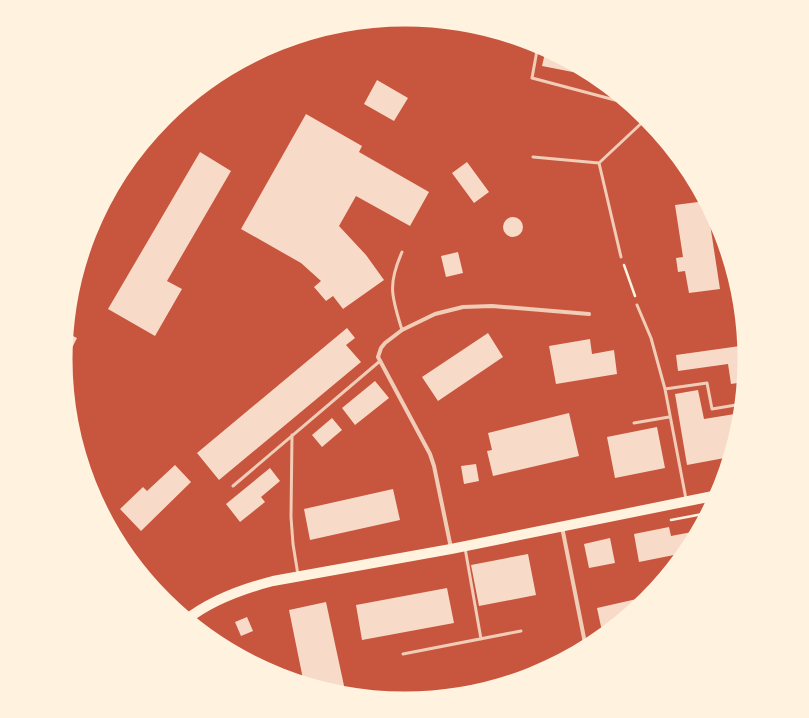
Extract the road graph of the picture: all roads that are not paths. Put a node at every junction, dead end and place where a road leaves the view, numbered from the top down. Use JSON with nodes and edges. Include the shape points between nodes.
{"nodes":[{"id":1,"x":537,"y":52,"type":"edge"},
{"id":2,"x":617,"y":101,"type":"edge"},
{"id":3,"x":642,"y":123,"type":"edge"},
{"id":4,"x":533,"y":157,"type":"dead end"},
{"id":5,"x":599,"y":162,"type":"junction"},
{"id":6,"x":402,"y":252,"type":"dead end"},
{"id":7,"x":621,"y":257,"type":"road end"},
{"id":8,"x":637,"y":305,"type":"road end"},
{"id":9,"x":589,"y":314,"type":"dead end"},
{"id":10,"x":402,"y":330,"type":"junction"},
{"id":11,"x":380,"y":361,"type":"junction"},
{"id":12,"x":665,"y":389,"type":"junction"},
{"id":13,"x":737,"y":405,"type":"edge"},
{"id":14,"x":670,"y":417,"type":"junction"},
{"id":15,"x":634,"y":423,"type":"dead end"},
{"id":16,"x":292,"y":435,"type":"junction"},
{"id":17,"x":233,"y":486,"type":"dead end"},
{"id":18,"x":710,"y":497,"type":"edge"},
{"id":19,"x":686,"y":501,"type":"junction"},
{"id":20,"x":562,"y":527,"type":"junction"},
{"id":21,"x":465,"y":546,"type":"junction"},
{"id":22,"x":451,"y":549,"type":"junction"},
{"id":23,"x":298,"y":576,"type":"junction"},
{"id":24,"x":191,"y":617,"type":"edge"},
{"id":25,"x":521,"y":631,"type":"dead end"},
{"id":26,"x":482,"y":639,"type":"junction"},
{"id":27,"x":585,"y":642,"type":"edge"},
{"id":28,"x":403,"y":654,"type":"dead end"}],
"edges":[{"from":1,"to":2,"type":"lane","via":[[532,78]]},
{"from":3,"to":5,"type":"lane"},
{"from":4,"to":5,"type":"lane"},
{"from":5,"to":7,"type":"lane"},
{"from":6,"to":10,"type":"lane","via":[[395,270],[392,293]]},
{"from":8,"to":12,"type":"lane","via":[[651,338]]},
{"from":9,"to":10,"type":"street","via":[[492,306],[463,307],[435,314]]},
{"from":10,"to":11,"type":"street","via":[[381,348],[378,357]]},
{"from":11,"to":16,"type":"lane"},
{"from":11,"to":22,"type":"street","via":[[430,454]]},
{"from":12,"to":13,"type":"lane","via":[[707,383],[712,409]]},
{"from":12,"to":14,"type":"lane"},
{"from":14,"to":15,"type":"lane"},
{"from":14,"to":19,"type":"lane"},
{"from":16,"to":17,"type":"lane"},
{"from":16,"to":23,"type":"lane","via":[[291,517]]},
{"from":18,"to":19,"type":"main road"},
{"from":19,"to":20,"type":"main road"},
{"from":20,"to":21,"type":"main road"},
{"from":20,"to":27,"type":"street"},
{"from":21,"to":22,"type":"main road"},
{"from":21,"to":26,"type":"lane"},
{"from":22,"to":23,"type":"main road"},
{"from":23,"to":24,"type":"main road","via":[[247,588],[206,606]]},
{"from":25,"to":26,"type":"lane"},
{"from":26,"to":28,"type":"lane"}]}
